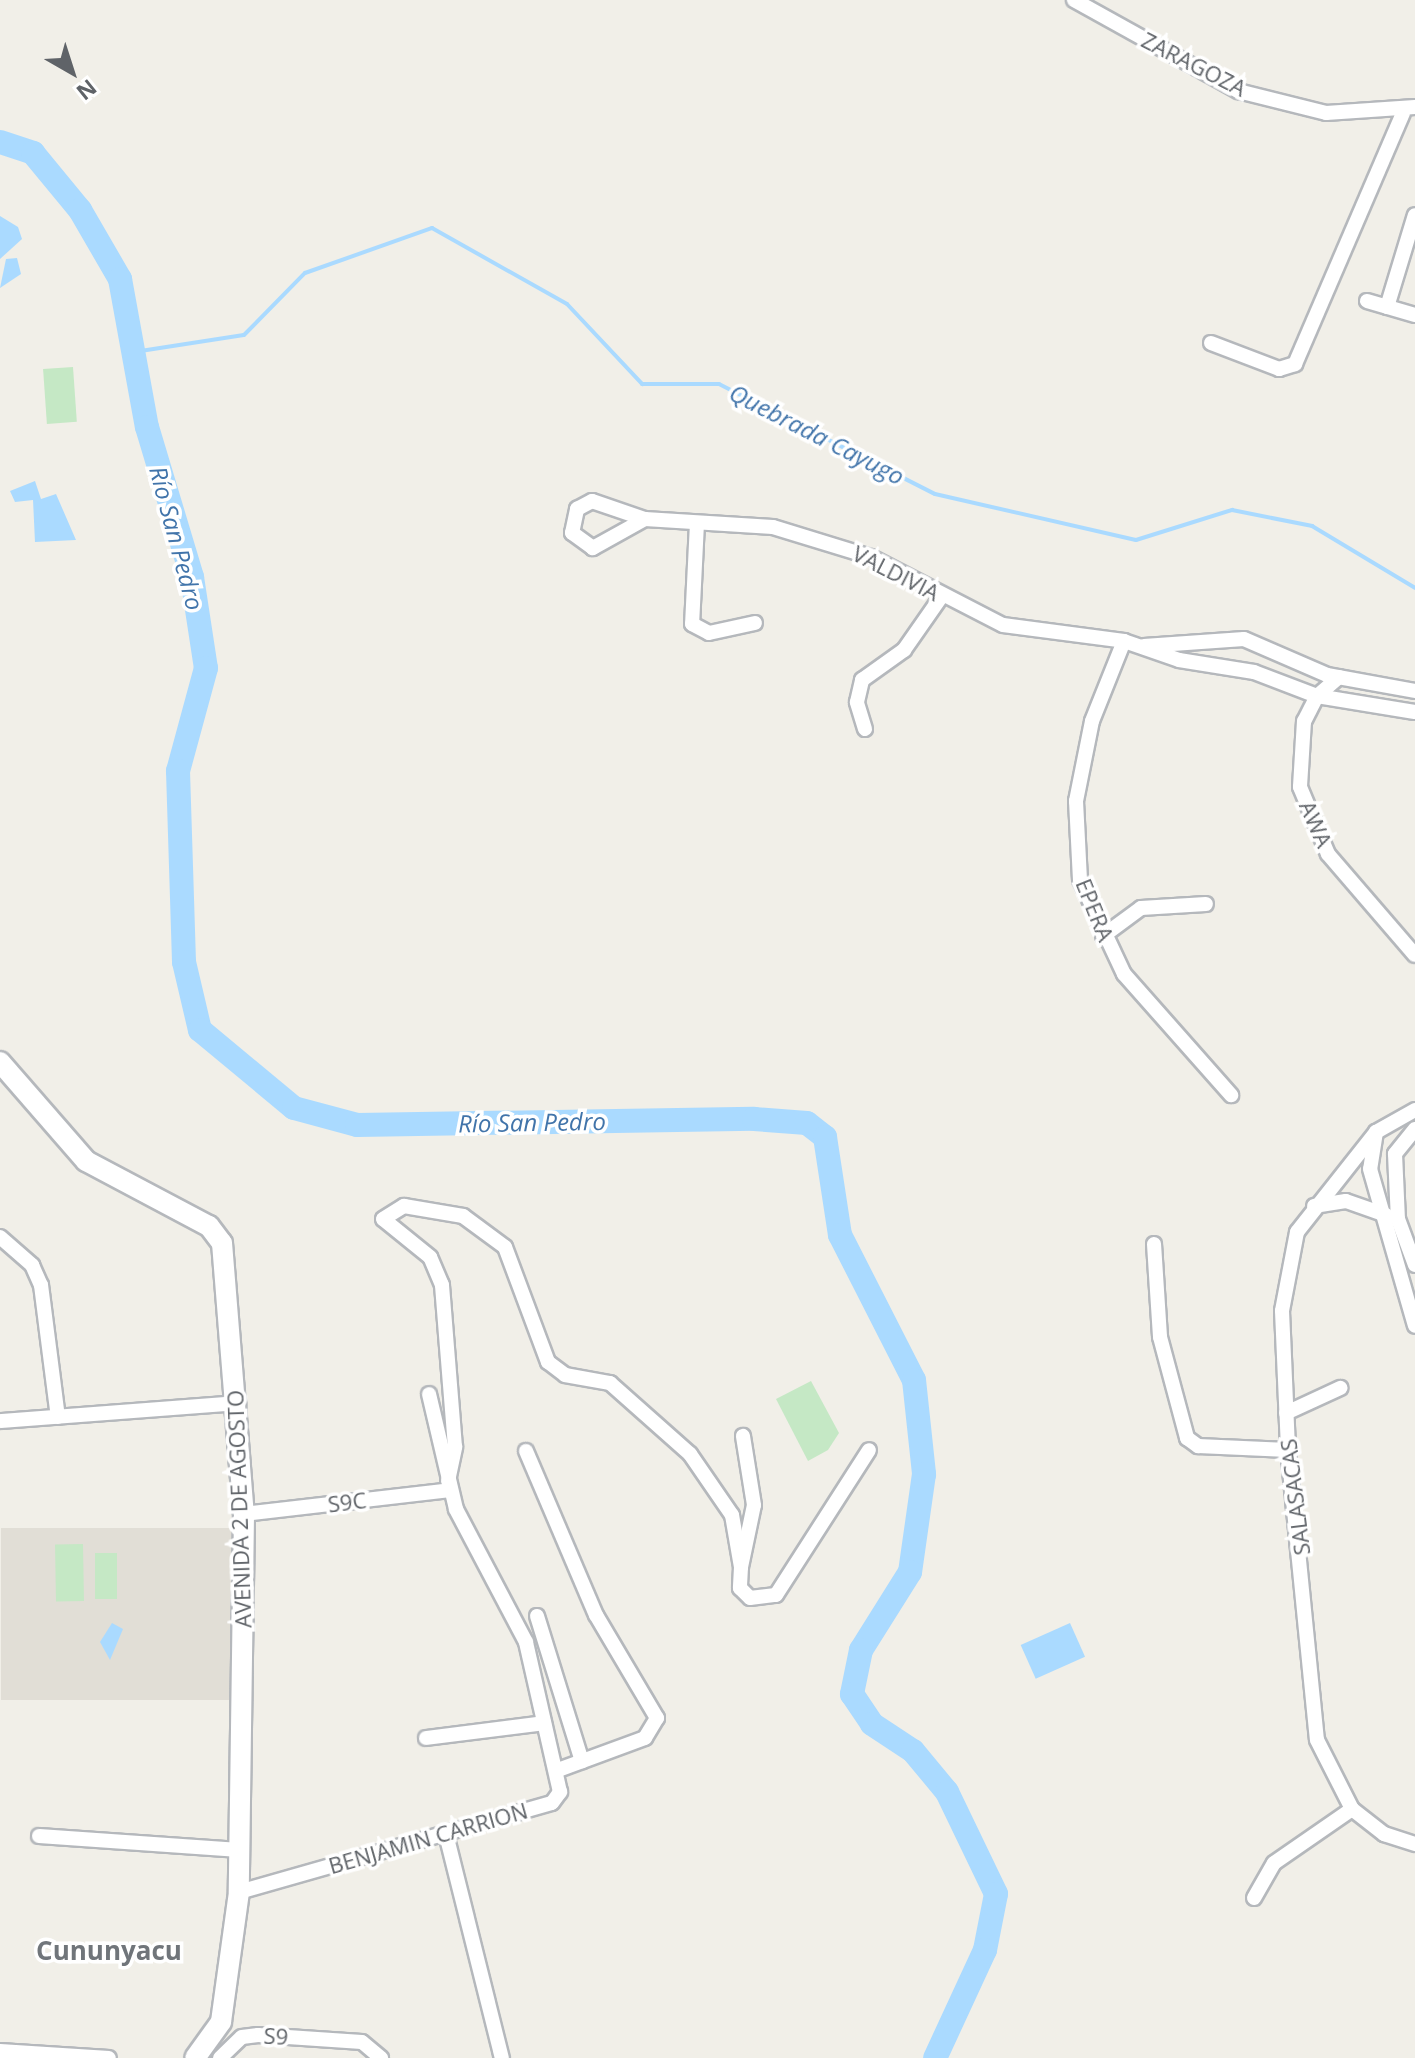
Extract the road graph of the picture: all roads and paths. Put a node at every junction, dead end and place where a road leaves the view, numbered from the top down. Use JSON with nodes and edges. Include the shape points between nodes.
{"nodes":[{"id":1,"x":1074,"y":0,"type":"edge"},
{"id":2,"x":1409,"y":110,"type":"edge"},
{"id":3,"x":1415,"y":215,"type":"edge"},
{"id":4,"x":1367,"y":301,"type":"dead end"},
{"id":5,"x":1387,"y":307,"type":"junction"},
{"id":6,"x":1415,"y":315,"type":"edge"},
{"id":7,"x":1211,"y":343,"type":"dead end"},
{"id":8,"x":645,"y":519,"type":"junction"},
{"id":9,"x":697,"y":523,"type":"junction"},
{"id":10,"x":941,"y":597,"type":"junction"},
{"id":11,"x":755,"y":623,"type":"dead end"},
{"id":12,"x":1124,"y":641,"type":"junction"},
{"id":13,"x":1144,"y":646,"type":"junction"},
{"id":14,"x":1339,"y":677,"type":"junction"},
{"id":15,"x":1415,"y":691,"type":"edge"},
{"id":16,"x":1317,"y":696,"type":"junction"},
{"id":17,"x":1415,"y":712,"type":"edge"},
{"id":18,"x":865,"y":729,"type":"dead end"},
{"id":19,"x":1206,"y":904,"type":"dead end"},
{"id":20,"x":1103,"y":936,"type":"junction"},
{"id":21,"x":1415,"y":955,"type":"edge"},
{"id":22,"x":0,"y":1062,"type":"edge"},
{"id":23,"x":1231,"y":1095,"type":"dead end"},
{"id":24,"x":1415,"y":1110,"type":"edge"},
{"id":25,"x":1415,"y":1129,"type":"edge"},
{"id":26,"x":1376,"y":1132,"type":"junction"},
{"id":27,"x":1314,"y":1206,"type":"junction"},
{"id":28,"x":1379,"y":1212,"type":"junction"},
{"id":29,"x":1398,"y":1219,"type":"junction"},
{"id":30,"x":0,"y":1237,"type":"edge"},
{"id":31,"x":1154,"y":1244,"type":"dead end"},
{"id":32,"x":1415,"y":1265,"type":"edge"},
{"id":33,"x":1415,"y":1326,"type":"edge"},
{"id":34,"x":1340,"y":1388,"type":"dead end"},
{"id":35,"x":429,"y":1394,"type":"dead end"},
{"id":36,"x":238,"y":1403,"type":"junction"},
{"id":37,"x":1286,"y":1413,"type":"junction"},
{"id":38,"x":58,"y":1417,"type":"junction"},
{"id":39,"x":0,"y":1421,"type":"edge"},
{"id":40,"x":743,"y":1436,"type":"dead end"},
{"id":41,"x":869,"y":1450,"type":"dead end"},
{"id":42,"x":1288,"y":1450,"type":"junction"},
{"id":43,"x":526,"y":1451,"type":"dead end"},
{"id":44,"x":449,"y":1485,"type":"junction"},
{"id":45,"x":244,"y":1514,"type":"junction"},
{"id":46,"x":741,"y":1567,"type":"junction"},
{"id":47,"x":537,"y":1616,"type":"dead end"},
{"id":48,"x":544,"y":1723,"type":"junction"},
{"id":49,"x":426,"y":1738,"type":"dead end"},
{"id":50,"x":582,"y":1761,"type":"junction"},
{"id":51,"x":558,"y":1770,"type":"junction"},
{"id":52,"x":1352,"y":1809,"type":"junction"},
{"id":53,"x":446,"y":1834,"type":"junction"},
{"id":54,"x":39,"y":1836,"type":"dead end"},
{"id":55,"x":1415,"y":1844,"type":"edge"},
{"id":56,"x":240,"y":1850,"type":"junction"},
{"id":57,"x":239,"y":1892,"type":"junction"},
{"id":58,"x":1254,"y":1898,"type":"dead end"},
{"id":59,"x":0,"y":2051,"type":"edge"},
{"id":60,"x":109,"y":2058,"type":"edge"},
{"id":61,"x":195,"y":2058,"type":"edge"},
{"id":62,"x":220,"y":2058,"type":"edge"},
{"id":63,"x":381,"y":2058,"type":"edge"},
{"id":64,"x":502,"y":2058,"type":"edge"}],
"edges":[{"from":1,"to":2,"type":"street","name":"ZARAGOZA","via":[[1238,91],[1326,113]]},
{"from":2,"to":7,"type":"street","via":[[1295,364],[1279,369]]},
{"from":3,"to":5,"type":"street"},
{"from":4,"to":5,"type":"street"},
{"from":5,"to":6,"type":"street"},
{"from":8,"to":8,"type":"street","name":"VALDIVIA","via":[[592,501],[577,509],[572,533],[593,548]]},
{"from":8,"to":9,"type":"street","name":"VALDIVIA"},
{"from":9,"to":10,"type":"street","name":"VALDIVIA","via":[[826,539]]},
{"from":9,"to":11,"type":"street","via":[[692,624],[709,633]]},
{"from":10,"to":12,"type":"street","name":"VALDIVIA","via":[[1003,625]]},
{"from":10,"to":18,"type":"street","via":[[904,650],[862,680],[857,702]]},
{"from":12,"to":13,"type":"street","name":"VALDIVIA"},
{"from":12,"to":20,"type":"street","name":"EPERA","via":[[1092,721],[1076,801],[1080,880]]},
{"from":13,"to":14,"type":"street","name":"VALDIVIA","via":[[1244,639]]},
{"from":13,"to":16,"type":"street","name":"VALDIVIA"},
{"from":14,"to":15,"type":"street","name":"VALDIVIA"},
{"from":14,"to":16,"type":"street"},
{"from":16,"to":17,"type":"street","name":"VALDIVIA"},
{"from":16,"to":21,"type":"street","name":"AWA","via":[[1297,765],[1312,823],[1354,888]]},
{"from":19,"to":20,"type":"street","via":[[1141,908]]},
{"from":20,"to":23,"type":"street","name":"EPERA","via":[[1152,1014]]},
{"from":22,"to":36,"type":"main road","name":"AVENIDA 2 DE AGOSTO","via":[[86,1161],[216,1233]]},
{"from":24,"to":26,"type":"street"},
{"from":25,"to":29,"type":"street","via":[[1395,1154]]},
{"from":26,"to":27,"type":"street","name":"SALASACAS"},
{"from":26,"to":28,"type":"street","via":[[1370,1169]]},
{"from":27,"to":28,"type":"street","via":[[1346,1201]]},
{"from":27,"to":37,"type":"street","name":"SALASACAS","via":[[1297,1232],[1282,1311]]},
{"from":28,"to":29,"type":"street"},
{"from":28,"to":33,"type":"street"},
{"from":29,"to":32,"type":"street"},
{"from":30,"to":38,"type":"street","via":[[32,1265],[41,1285]]},
{"from":31,"to":42,"type":"street","via":[[1160,1337],[1187,1438],[1198,1446]]},
{"from":34,"to":37,"type":"street"},
{"from":35,"to":44,"type":"street"},
{"from":36,"to":38,"type":"street"},
{"from":36,"to":45,"type":"main road","name":"AVENIDA 2 DE AGOSTO"},
{"from":37,"to":42,"type":"street","name":"SALASACAS"},
{"from":38,"to":39,"type":"street"},
{"from":40,"to":46,"type":"street","via":[[754,1505]]},
{"from":41,"to":46,"type":"street","via":[[776,1595],[750,1598],[740,1588]]},
{"from":42,"to":52,"type":"street","name":"SALASACAS","via":[[1317,1740]]},
{"from":43,"to":50,"type":"street","via":[[596,1615],[657,1718],[645,1738]]},
{"from":44,"to":45,"type":"street","name":"S9C"},
{"from":44,"to":46,"type":"street","via":[[455,1447],[442,1285],[430,1257],[383,1219],[404,1206],[463,1216],[505,1247],[548,1362],[565,1375],[610,1383],[690,1454],[732,1515]]},
{"from":44,"to":48,"type":"street","via":[[526,1642]]},
{"from":45,"to":56,"type":"main road","name":"AVENIDA 2 DE AGOSTO"},
{"from":47,"to":50,"type":"street"},
{"from":48,"to":49,"type":"street"},
{"from":48,"to":51,"type":"street"},
{"from":50,"to":51,"type":"street"},
{"from":51,"to":53,"type":"street","name":"BENJAMIN CARRION","via":[[560,1792],[552,1803]]},
{"from":52,"to":55,"type":"street","name":"SALASACAS","via":[[1384,1834]]},
{"from":52,"to":58,"type":"street","via":[[1274,1863]]},
{"from":53,"to":57,"type":"street","name":"BENJAMIN CARRION"},
{"from":53,"to":64,"type":"street"},
{"from":54,"to":56,"type":"street"},
{"from":56,"to":57,"type":"main road","name":"AVENIDA 2 DE AGOSTO"},
{"from":57,"to":61,"type":"main road","name":"AVENIDA 2 DE AGOSTO","via":[[221,2022]]},
{"from":59,"to":60,"type":"street"},
{"from":62,"to":63,"type":"street","name":"S9","via":[[242,2037],[258,2035],[362,2042]]}]}
